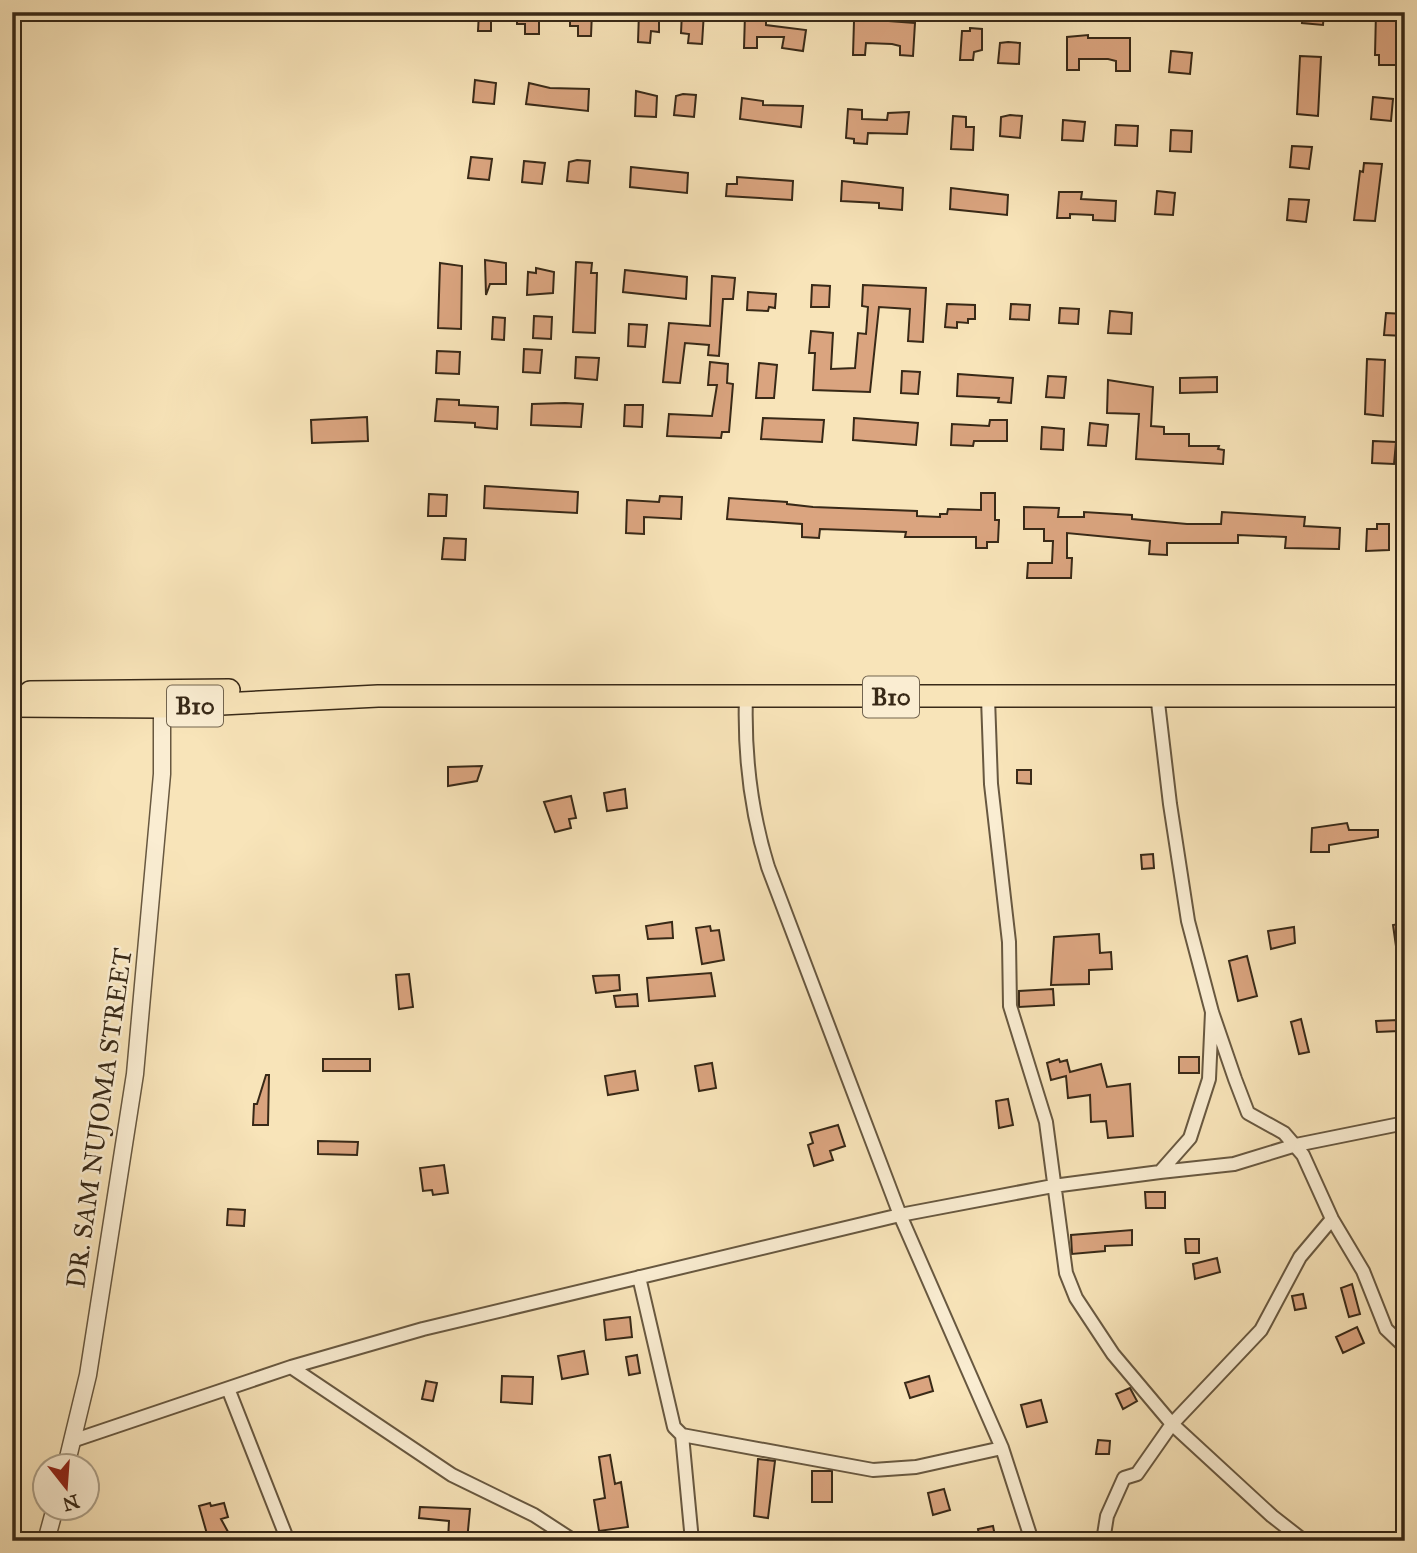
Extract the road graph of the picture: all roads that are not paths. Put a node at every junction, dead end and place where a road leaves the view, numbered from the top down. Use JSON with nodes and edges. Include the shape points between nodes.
{"nodes":[{"id":1,"x":12,"y":692,"type":"edge"},
{"id":2,"x":1157,"y":694,"type":"junction"},
{"id":3,"x":746,"y":695,"type":"junction"},
{"id":4,"x":1405,"y":696,"type":"edge"},
{"id":5,"x":988,"y":698,"type":"junction"},
{"id":6,"x":162,"y":699,"type":"junction"},
{"id":7,"x":12,"y":706,"type":"edge"},
{"id":8,"x":1212,"y":1012,"type":"junction"},
{"id":9,"x":1405,"y":1123,"type":"edge"},
{"id":10,"x":1296,"y":1145,"type":"junction"},
{"id":11,"x":1160,"y":1172,"type":"junction"},
{"id":12,"x":1053,"y":1186,"type":"junction"},
{"id":13,"x":900,"y":1215,"type":"junction"},
{"id":14,"x":1332,"y":1219,"type":"junction"},
{"id":15,"x":639,"y":1277,"type":"junction"},
{"id":16,"x":1405,"y":1347,"type":"edge"},
{"id":17,"x":291,"y":1367,"type":"junction"},
{"id":18,"x":229,"y":1391,"type":"junction"},
{"id":19,"x":1172,"y":1424,"type":"junction"},
{"id":20,"x":682,"y":1435,"type":"junction"},
{"id":21,"x":72,"y":1441,"type":"junction"},
{"id":22,"x":1002,"y":1448,"type":"junction"},
{"id":23,"x":69,"y":1452,"type":"edge"},
{"id":24,"x":51,"y":1522,"type":"edge"},
{"id":25,"x":46,"y":1541,"type":"edge"},
{"id":26,"x":288,"y":1541,"type":"edge"},
{"id":27,"x":574,"y":1541,"type":"edge"},
{"id":28,"x":692,"y":1541,"type":"edge"},
{"id":29,"x":1032,"y":1541,"type":"edge"},
{"id":30,"x":1103,"y":1541,"type":"edge"},
{"id":31,"x":1304,"y":1541,"type":"edge"}],
"edges":[{"from":1,"to":6,"type":"highway","number":"B10"},
{"from":2,"to":4,"type":"highway","number":"B10"},
{"from":2,"to":5,"type":"highway","number":"B10"},
{"from":2,"to":8,"type":"street","via":[[1188,921]]},
{"from":3,"to":5,"type":"highway","number":"B10"},
{"from":3,"to":6,"type":"highway","number":"B10","via":[[378,696],[289,690]]},
{"from":3,"to":13,"type":"street","via":[[747,776],[757,832]]},
{"from":5,"to":12,"type":"street","via":[[991,784],[1009,942],[1010,1006],[1046,1122]]},
{"from":6,"to":7,"type":"highway","number":"B10"},
{"from":6,"to":21,"type":"street","name":"DR. SAM NUJOMA STREET","via":[[162,774],[135,1074],[88,1376]]},
{"from":8,"to":10,"type":"street","via":[[1248,1113]]},
{"from":8,"to":11,"type":"street","via":[[1209,1079],[1190,1138]]},
{"from":9,"to":10,"type":"street"},
{"from":10,"to":11,"type":"street","via":[[1234,1164]]},
{"from":10,"to":14,"type":"street"},
{"from":11,"to":12,"type":"street"},
{"from":12,"to":13,"type":"street"},
{"from":12,"to":19,"type":"street","via":[[1066,1273],[1076,1298],[1113,1354]]},
{"from":13,"to":15,"type":"street"},
{"from":13,"to":22,"type":"street"},
{"from":14,"to":16,"type":"street","via":[[1363,1271],[1386,1329]]},
{"from":14,"to":19,"type":"street","via":[[1300,1257],[1261,1330]]},
{"from":15,"to":17,"type":"street","via":[[423,1329]]},
{"from":15,"to":20,"type":"street","via":[[674,1427]]},
{"from":17,"to":18,"type":"street"},
{"from":17,"to":27,"type":"street","via":[[452,1475],[534,1515]]},
{"from":18,"to":21,"type":"street"},
{"from":18,"to":26,"type":"street"},
{"from":19,"to":30,"type":"street","via":[[1137,1474],[1124,1478],[1107,1516]]},
{"from":19,"to":31,"type":"street"},
{"from":20,"to":22,"type":"street","via":[[885,1471]]},
{"from":20,"to":28,"type":"street"},
{"from":21,"to":23,"type":"street","name":"DR. SAM NUJOMA STREET"},
{"from":22,"to":29,"type":"street"},
{"from":24,"to":25,"type":"street"}]}
